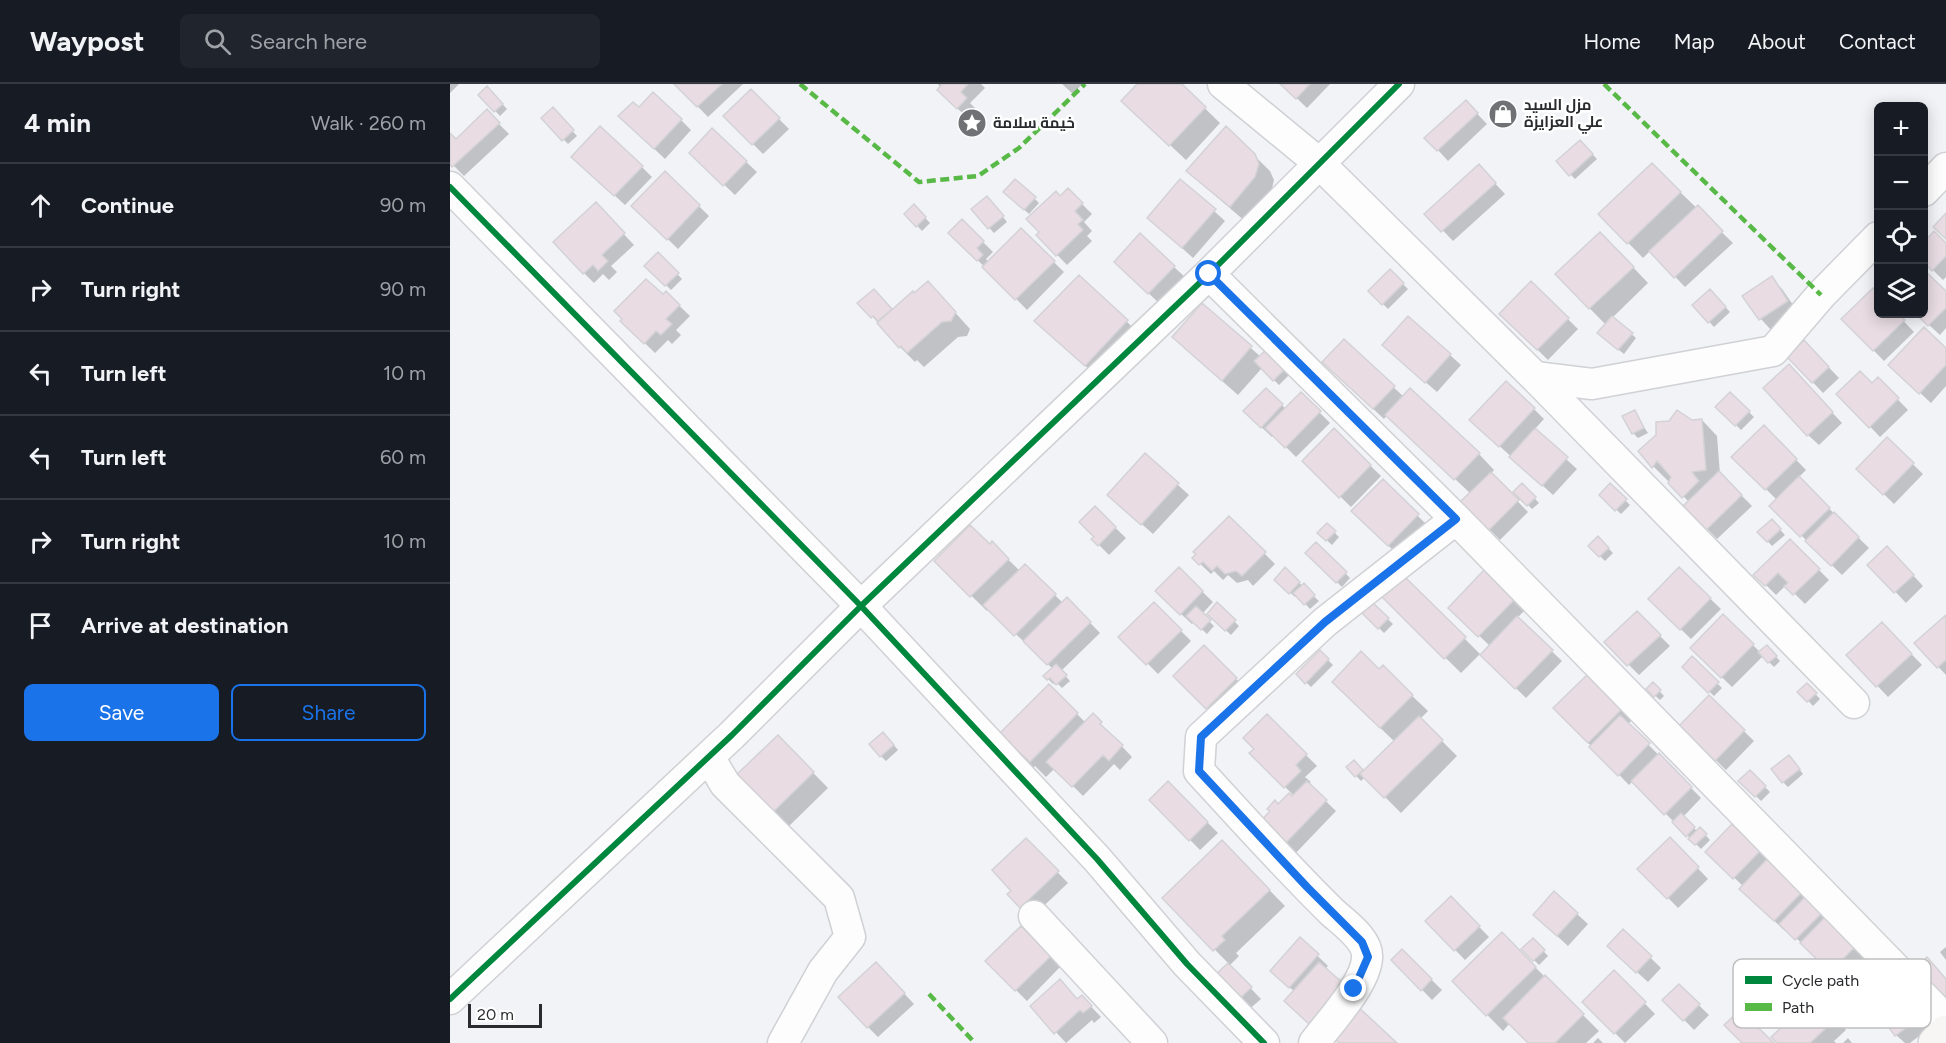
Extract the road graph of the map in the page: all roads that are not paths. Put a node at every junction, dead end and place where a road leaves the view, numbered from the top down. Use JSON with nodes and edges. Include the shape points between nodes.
{"nodes":[{"id":1,"x":1222,"y":84,"type":"edge"},
{"id":2,"x":1399,"y":84,"type":"edge"},
{"id":3,"x":1318,"y":163,"type":"junction"},
{"id":4,"x":1946,"y":168,"type":"edge"},
{"id":5,"x":1928,"y":186,"type":"edge"},
{"id":6,"x":450,"y":187,"type":"edge"},
{"id":7,"x":1874,"y":241,"type":"edge"},
{"id":8,"x":1209,"y":274,"type":"junction"},
{"id":9,"x":1535,"y":377,"type":"junction"},
{"id":10,"x":1456,"y":519,"type":"junction"},
{"id":11,"x":861,"y":606,"type":"junction"},
{"id":12,"x":1854,"y":703,"type":"dead end"},
{"id":13,"x":709,"y":757,"type":"junction"},
{"id":14,"x":1034,"y":916,"type":"dead end"},
{"id":15,"x":1886,"y":959,"type":"edge"},
{"id":16,"x":450,"y":999,"type":"edge"},
{"id":17,"x":1931,"y":1005,"type":"edge"},
{"id":18,"x":1946,"y":1020,"type":"edge"},
{"id":19,"x":1946,"y":1032,"type":"edge"},
{"id":20,"x":783,"y":1043,"type":"edge"},
{"id":21,"x":1152,"y":1043,"type":"edge"},
{"id":22,"x":1264,"y":1043,"type":"edge"},
{"id":23,"x":1314,"y":1043,"type":"edge"},
{"id":24,"x":1935,"y":1043,"type":"edge"}],
"edges":[{"from":1,"to":3,"type":"street"},
{"from":2,"to":3,"type":"street"},
{"from":3,"to":8,"type":"street"},
{"from":3,"to":9,"type":"street"},
{"from":4,"to":5,"type":"street"},
{"from":6,"to":11,"type":"street"},
{"from":7,"to":9,"type":"street","via":[[1773,351],[1592,384]]},
{"from":8,"to":10,"type":"street"},
{"from":8,"to":11,"type":"street"},
{"from":9,"to":12,"type":"street"},
{"from":10,"to":15,"type":"street"},
{"from":10,"to":23,"type":"street","via":[[1325,622],[1201,737],[1199,771],[1362,942],[1368,957],[1343,1005]]},
{"from":11,"to":13,"type":"street"},
{"from":11,"to":22,"type":"street","via":[[1097,859],[1187,964]]},
{"from":13,"to":16,"type":"street"},
{"from":13,"to":20,"type":"street","via":[[725,784],[839,898],[850,937],[823,971]]},
{"from":14,"to":21,"type":"street"},
{"from":17,"to":18,"type":"street"},
{"from":19,"to":24,"type":"main road"}]}
